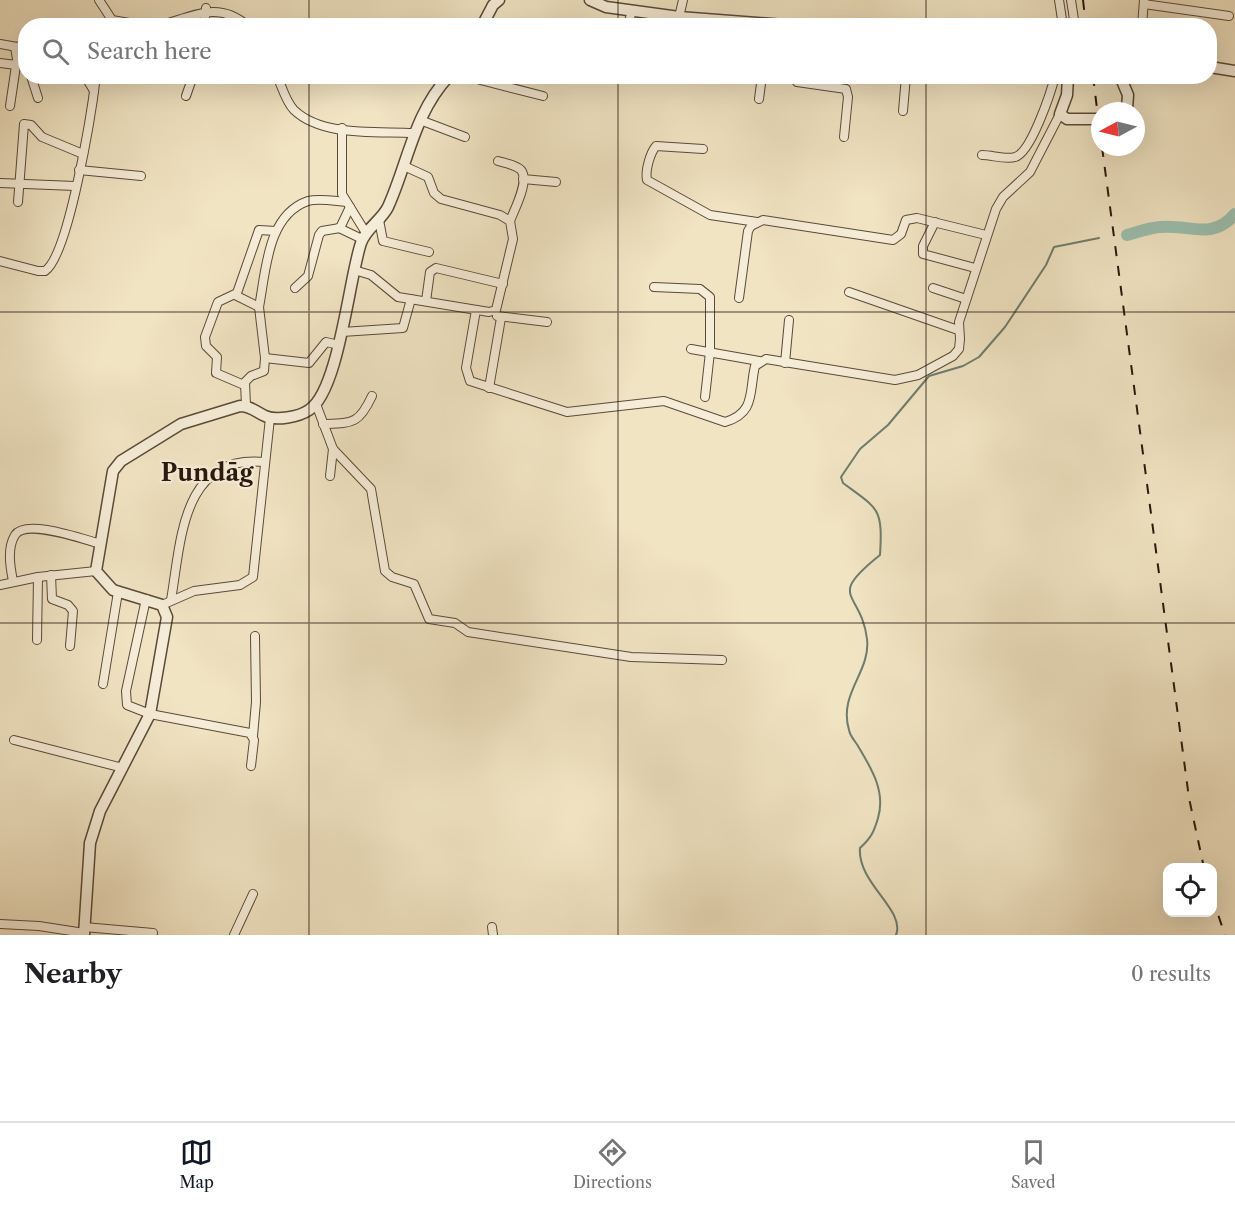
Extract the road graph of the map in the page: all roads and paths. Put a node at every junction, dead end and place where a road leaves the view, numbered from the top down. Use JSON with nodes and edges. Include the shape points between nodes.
{"nodes":[{"id":1,"x":99,"y":0,"type":"edge"},
{"id":2,"x":498,"y":0,"type":"edge"},
{"id":3,"x":590,"y":0,"type":"edge"},
{"id":4,"x":683,"y":0,"type":"edge"},
{"id":5,"x":1059,"y":0,"type":"edge"},
{"id":6,"x":1071,"y":0,"type":"edge"},
{"id":7,"x":1144,"y":2,"type":"edge"},
{"id":8,"x":210,"y":4,"type":"edge"},
{"id":9,"x":632,"y":10,"type":"junction"},
{"id":10,"x":1229,"y":16,"type":"dead end"},
{"id":11,"x":679,"y":17,"type":"junction"},
{"id":12,"x":111,"y":18,"type":"edge"},
{"id":13,"x":178,"y":18,"type":"edge"},
{"id":14,"x":238,"y":18,"type":"edge"},
{"id":15,"x":487,"y":18,"type":"edge"},
{"id":16,"x":630,"y":18,"type":"edge"},
{"id":17,"x":688,"y":18,"type":"edge"},
{"id":18,"x":1062,"y":18,"type":"edge"},
{"id":19,"x":1074,"y":18,"type":"edge"},
{"id":20,"x":1143,"y":18,"type":"edge"},
{"id":21,"x":0,"y":44,"type":"edge"},
{"id":22,"x":18,"y":46,"type":"edge"},
{"id":23,"x":15,"y":47,"type":"junction"},
{"id":24,"x":0,"y":63,"type":"edge"},
{"id":25,"x":16,"y":65,"type":"junction"},
{"id":26,"x":1217,"y":68,"type":"edge"},
{"id":27,"x":1235,"y":71,"type":"edge"},
{"id":28,"x":34,"y":84,"type":"edge"},
{"id":29,"x":89,"y":84,"type":"edge"},
{"id":30,"x":95,"y":84,"type":"edge"},
{"id":31,"x":190,"y":84,"type":"edge"},
{"id":32,"x":281,"y":84,"type":"edge"},
{"id":33,"x":443,"y":84,"type":"edge"},
{"id":34,"x":496,"y":84,"type":"edge"},
{"id":35,"x":761,"y":84,"type":"edge"},
{"id":36,"x":811,"y":84,"type":"edge"},
{"id":37,"x":905,"y":84,"type":"edge"},
{"id":38,"x":1052,"y":84,"type":"edge"},
{"id":39,"x":1068,"y":84,"type":"edge"},
{"id":40,"x":1123,"y":84,"type":"edge"},
{"id":41,"x":94,"y":91,"type":"junction"},
{"id":42,"x":186,"y":96,"type":"dead end"},
{"id":43,"x":543,"y":96,"type":"dead end"},
{"id":44,"x":38,"y":98,"type":"dead end"},
{"id":45,"x":759,"y":99,"type":"dead end"},
{"id":46,"x":1128,"y":102,"type":"edge"},
{"id":47,"x":10,"y":106,"type":"dead end"},
{"id":48,"x":903,"y":111,"type":"dead end"},
{"id":49,"x":1060,"y":114,"type":"junction"},
{"id":50,"x":1091,"y":119,"type":"edge"},
{"id":51,"x":420,"y":120,"type":"junction"},
{"id":52,"x":342,"y":128,"type":"junction"},
{"id":53,"x":413,"y":133,"type":"junction"},
{"id":54,"x":465,"y":137,"type":"dead end"},
{"id":55,"x":844,"y":137,"type":"dead end"},
{"id":56,"x":703,"y":149,"type":"dead end"},
{"id":57,"x":83,"y":154,"type":"junction"},
{"id":58,"x":982,"y":155,"type":"dead end"},
{"id":59,"x":498,"y":161,"type":"dead end"},
{"id":60,"x":404,"y":166,"type":"junction"},
{"id":61,"x":79,"y":170,"type":"junction"},
{"id":62,"x":141,"y":176,"type":"dead end"},
{"id":63,"x":523,"y":179,"type":"junction"},
{"id":64,"x":556,"y":182,"type":"dead end"},
{"id":65,"x":0,"y":183,"type":"edge"},
{"id":66,"x":20,"y":183,"type":"junction"},
{"id":67,"x":75,"y":186,"type":"junction"},
{"id":68,"x":18,"y":202,"type":"dead end"},
{"id":69,"x":348,"y":204,"type":"junction"},
{"id":70,"x":379,"y":220,"type":"junction"},
{"id":71,"x":510,"y":221,"type":"junction"},
{"id":72,"x":757,"y":222,"type":"junction"},
{"id":73,"x":936,"y":222,"type":"junction"},
{"id":74,"x":339,"y":228,"type":"junction"},
{"id":75,"x":276,"y":231,"type":"junction"},
{"id":76,"x":986,"y":234,"type":"junction"},
{"id":77,"x":364,"y":236,"type":"junction"},
{"id":78,"x":429,"y":252,"type":"dead end"},
{"id":79,"x":0,"y":261,"type":"edge"},
{"id":80,"x":975,"y":268,"type":"junction"},
{"id":81,"x":354,"y":270,"type":"junction"},
{"id":82,"x":503,"y":284,"type":"junction"},
{"id":83,"x":654,"y":287,"type":"dead end"},
{"id":84,"x":295,"y":288,"type":"dead end"},
{"id":85,"x":933,"y":288,"type":"dead end"},
{"id":86,"x":849,"y":292,"type":"dead end"},
{"id":87,"x":235,"y":295,"type":"junction"},
{"id":88,"x":739,"y":298,"type":"dead end"},
{"id":89,"x":966,"y":298,"type":"junction"},
{"id":90,"x":411,"y":299,"type":"junction"},
{"id":91,"x":426,"y":301,"type":"junction"},
{"id":92,"x":259,"y":307,"type":"junction"},
{"id":93,"x":476,"y":310,"type":"junction"},
{"id":94,"x":497,"y":315,"type":"junction"},
{"id":95,"x":789,"y":320,"type":"dead end"},
{"id":96,"x":547,"y":322,"type":"dead end"},
{"id":97,"x":958,"y":330,"type":"junction"},
{"id":98,"x":342,"y":332,"type":"junction"},
{"id":99,"x":339,"y":345,"type":"junction"},
{"id":100,"x":691,"y":349,"type":"dead end"},
{"id":101,"x":710,"y":352,"type":"junction"},
{"id":102,"x":265,"y":358,"type":"junction"},
{"id":103,"x":759,"y":361,"type":"junction"},
{"id":104,"x":785,"y":363,"type":"junction"},
{"id":105,"x":244,"y":386,"type":"junction"},
{"id":106,"x":489,"y":388,"type":"junction"},
{"id":107,"x":372,"y":396,"type":"dead end"},
{"id":108,"x":705,"y":397,"type":"dead end"},
{"id":109,"x":316,"y":404,"type":"junction"},
{"id":110,"x":246,"y":406,"type":"junction"},
{"id":111,"x":270,"y":418,"type":"junction"},
{"id":112,"x":323,"y":424,"type":"junction"},
{"id":113,"x":333,"y":449,"type":"junction"},
{"id":114,"x":265,"y":462,"type":"junction"},
{"id":115,"x":330,"y":476,"type":"dead end"},
{"id":116,"x":101,"y":544,"type":"junction"},
{"id":117,"x":96,"y":571,"type":"junction"},
{"id":118,"x":51,"y":575,"type":"junction"},
{"id":119,"x":38,"y":577,"type":"junction"},
{"id":120,"x":13,"y":581,"type":"junction"},
{"id":121,"x":0,"y":585,"type":"edge"},
{"id":122,"x":118,"y":592,"type":"junction"},
{"id":123,"x":146,"y":599,"type":"junction"},
{"id":124,"x":166,"y":603,"type":"junction"},
{"id":125,"x":255,"y":636,"type":"dead end"},
{"id":126,"x":37,"y":640,"type":"dead end"},
{"id":127,"x":70,"y":646,"type":"dead end"},
{"id":128,"x":722,"y":660,"type":"dead end"},
{"id":129,"x":103,"y":684,"type":"dead end"},
{"id":130,"x":150,"y":714,"type":"junction"},
{"id":131,"x":253,"y":736,"type":"junction"},
{"id":132,"x":14,"y":740,"type":"dead end"},
{"id":133,"x":251,"y":766,"type":"dead end"},
{"id":134,"x":123,"y":768,"type":"junction"},
{"id":135,"x":253,"y":894,"type":"dead end"},
{"id":136,"x":0,"y":924,"type":"edge"},
{"id":137,"x":84,"y":932,"type":"edge"},
{"id":138,"x":153,"y":933,"type":"dead end"},
{"id":139,"x":234,"y":935,"type":"edge"}],
"edges":[{"from":1,"to":12,"type":"street"},
{"from":2,"to":15,"type":"street"},
{"from":3,"to":9,"type":"street","via":[[606,7]]},
{"from":4,"to":11,"type":"street"},
{"from":5,"to":18,"type":"street"},
{"from":6,"to":19,"type":"street"},
{"from":7,"to":10,"type":"street"},
{"from":7,"to":20,"type":"street"},
{"from":8,"to":13,"type":"street"},
{"from":8,"to":14,"type":"street"},
{"from":9,"to":11,"type":"street"},
{"from":9,"to":16,"type":"street"},
{"from":11,"to":17,"type":"street"},
{"from":21,"to":23,"type":"street"},
{"from":22,"to":23,"type":"street"},
{"from":23,"to":25,"type":"street"},
{"from":24,"to":25,"type":"street"},
{"from":25,"to":47,"type":"street"},
{"from":26,"to":27,"type":"street"},
{"from":28,"to":44,"type":"street"},
{"from":29,"to":41,"type":"street"},
{"from":30,"to":41,"type":"street"},
{"from":31,"to":42,"type":"street"},
{"from":32,"to":52,"type":"street","via":[[293,109],[322,124]]},
{"from":33,"to":51,"type":"street"},
{"from":34,"to":43,"type":"street"},
{"from":35,"to":45,"type":"street"},
{"from":36,"to":55,"type":"street","via":[[846,89]]},
{"from":37,"to":48,"type":"street"},
{"from":38,"to":58,"type":"street","via":[[1046,110],[1022,152],[1013,158]]},
{"from":39,"to":49,"type":"street"},
{"from":40,"to":46,"type":"street"},
{"from":41,"to":57,"type":"street"},
{"from":49,"to":50,"type":"street","via":[[1066,119]]},
{"from":49,"to":76,"type":"street","via":[[1030,172],[1003,196]]},
{"from":51,"to":53,"type":"street"},
{"from":51,"to":54,"type":"street"},
{"from":52,"to":53,"type":"street"},
{"from":52,"to":69,"type":"street","via":[[342,194]]},
{"from":53,"to":60,"type":"street"},
{"from":56,"to":72,"type":"street","via":[[656,146],[647,180],[710,214]]},
{"from":57,"to":61,"type":"street"},
{"from":57,"to":66,"type":"street","via":[[42,137],[31,125],[24,124]]},
{"from":59,"to":63,"type":"street","via":[[518,168]]},
{"from":60,"to":70,"type":"street"},
{"from":60,"to":71,"type":"street","via":[[428,177],[441,199]]},
{"from":61,"to":62,"type":"street"},
{"from":61,"to":67,"type":"street"},
{"from":63,"to":64,"type":"street"},
{"from":63,"to":71,"type":"street"},
{"from":65,"to":66,"type":"street"},
{"from":66,"to":67,"type":"street"},
{"from":66,"to":68,"type":"street"},
{"from":67,"to":79,"type":"street","via":[[68,219],[49,268],[38,271]]},
{"from":69,"to":74,"type":"street"},
{"from":69,"to":75,"type":"street","via":[[305,202],[281,219]]},
{"from":69,"to":77,"type":"street"},
{"from":70,"to":77,"type":"street"},
{"from":70,"to":78,"type":"street","via":[[383,241]]},
{"from":71,"to":82,"type":"street","via":[[513,239]]},
{"from":72,"to":73,"type":"street","via":[[774,221],[893,240],[911,218]]},
{"from":72,"to":88,"type":"street","via":[[748,231]]},
{"from":73,"to":76,"type":"street"},
{"from":73,"to":80,"type":"street","via":[[923,246],[923,254]]},
{"from":74,"to":77,"type":"street"},
{"from":74,"to":84,"type":"street","via":[[319,235],[308,276]]},
{"from":75,"to":87,"type":"street","via":[[259,230]]},
{"from":75,"to":92,"type":"street"},
{"from":76,"to":80,"type":"street"},
{"from":77,"to":81,"type":"street"},
{"from":80,"to":89,"type":"street"},
{"from":81,"to":90,"type":"street","via":[[371,274],[391,294]]},
{"from":81,"to":98,"type":"street"},
{"from":82,"to":91,"type":"street","via":[[436,268],[430,272]]},
{"from":82,"to":94,"type":"street"},
{"from":83,"to":101,"type":"street","via":[[706,292],[712,304]]},
{"from":85,"to":89,"type":"street"},
{"from":86,"to":97,"type":"street"},
{"from":87,"to":92,"type":"street"},
{"from":87,"to":105,"type":"street","via":[[218,302],[205,342],[216,353],[216,373]]},
{"from":89,"to":97,"type":"street"},
{"from":90,"to":91,"type":"street"},
{"from":90,"to":98,"type":"street","via":[[404,328]]},
{"from":91,"to":93,"type":"street"},
{"from":92,"to":102,"type":"street"},
{"from":93,"to":94,"type":"street"},
{"from":93,"to":106,"type":"street","via":[[467,375],[470,381]]},
{"from":94,"to":96,"type":"street"},
{"from":94,"to":106,"type":"street"},
{"from":95,"to":104,"type":"street"},
{"from":97,"to":104,"type":"street","via":[[959,349],[953,356],[907,378],[895,380]]},
{"from":98,"to":99,"type":"street"},
{"from":99,"to":102,"type":"street","via":[[326,342],[309,363]]},
{"from":99,"to":109,"type":"street"},
{"from":100,"to":101,"type":"street"},
{"from":101,"to":103,"type":"street"},
{"from":101,"to":108,"type":"street"},
{"from":102,"to":105,"type":"street","via":[[264,371],[247,379]]},
{"from":103,"to":104,"type":"street"},
{"from":103,"to":106,"type":"street","via":[[748,408],[725,422],[664,401],[567,412]]},
{"from":105,"to":110,"type":"street"},
{"from":107,"to":112,"type":"street","via":[[352,426]]},
{"from":109,"to":111,"type":"street","via":[[303,414]]},
{"from":109,"to":112,"type":"street"},
{"from":110,"to":111,"type":"street"},
{"from":110,"to":116,"type":"street","via":[[181,424],[117,465],[111,479]]},
{"from":111,"to":114,"type":"street"},
{"from":112,"to":113,"type":"street"},
{"from":113,"to":115,"type":"street"},
{"from":113,"to":128,"type":"street","via":[[371,489],[385,571],[414,584],[429,619],[455,623],[468,632],[621,656]]},
{"from":114,"to":124,"type":"street","via":[[230,465],[208,478],[200,488],[182,525]]},
{"from":114,"to":124,"type":"street","via":[[250,581],[194,591]]},
{"from":116,"to":117,"type":"street"},
{"from":116,"to":120,"type":"street","via":[[49,530],[21,530],[15,535],[10,555]]},
{"from":117,"to":118,"type":"street"},
{"from":117,"to":122,"type":"street"},
{"from":118,"to":119,"type":"street"},
{"from":118,"to":127,"type":"street","via":[[52,599],[73,611]]},
{"from":119,"to":120,"type":"street"},
{"from":119,"to":126,"type":"street"},
{"from":120,"to":121,"type":"street"},
{"from":122,"to":123,"type":"street"},
{"from":122,"to":129,"type":"street"},
{"from":123,"to":124,"type":"street"},
{"from":123,"to":130,"type":"street","via":[[126,697],[130,707]]},
{"from":124,"to":130,"type":"street"},
{"from":125,"to":131,"type":"street"},
{"from":130,"to":131,"type":"street"},
{"from":130,"to":134,"type":"street"},
{"from":131,"to":133,"type":"street"},
{"from":132,"to":134,"type":"street"},
{"from":134,"to":137,"type":"street","via":[[100,811],[90,843]]},
{"from":135,"to":139,"type":"street"},
{"from":136,"to":137,"type":"street"},
{"from":137,"to":138,"type":"street"}]}
